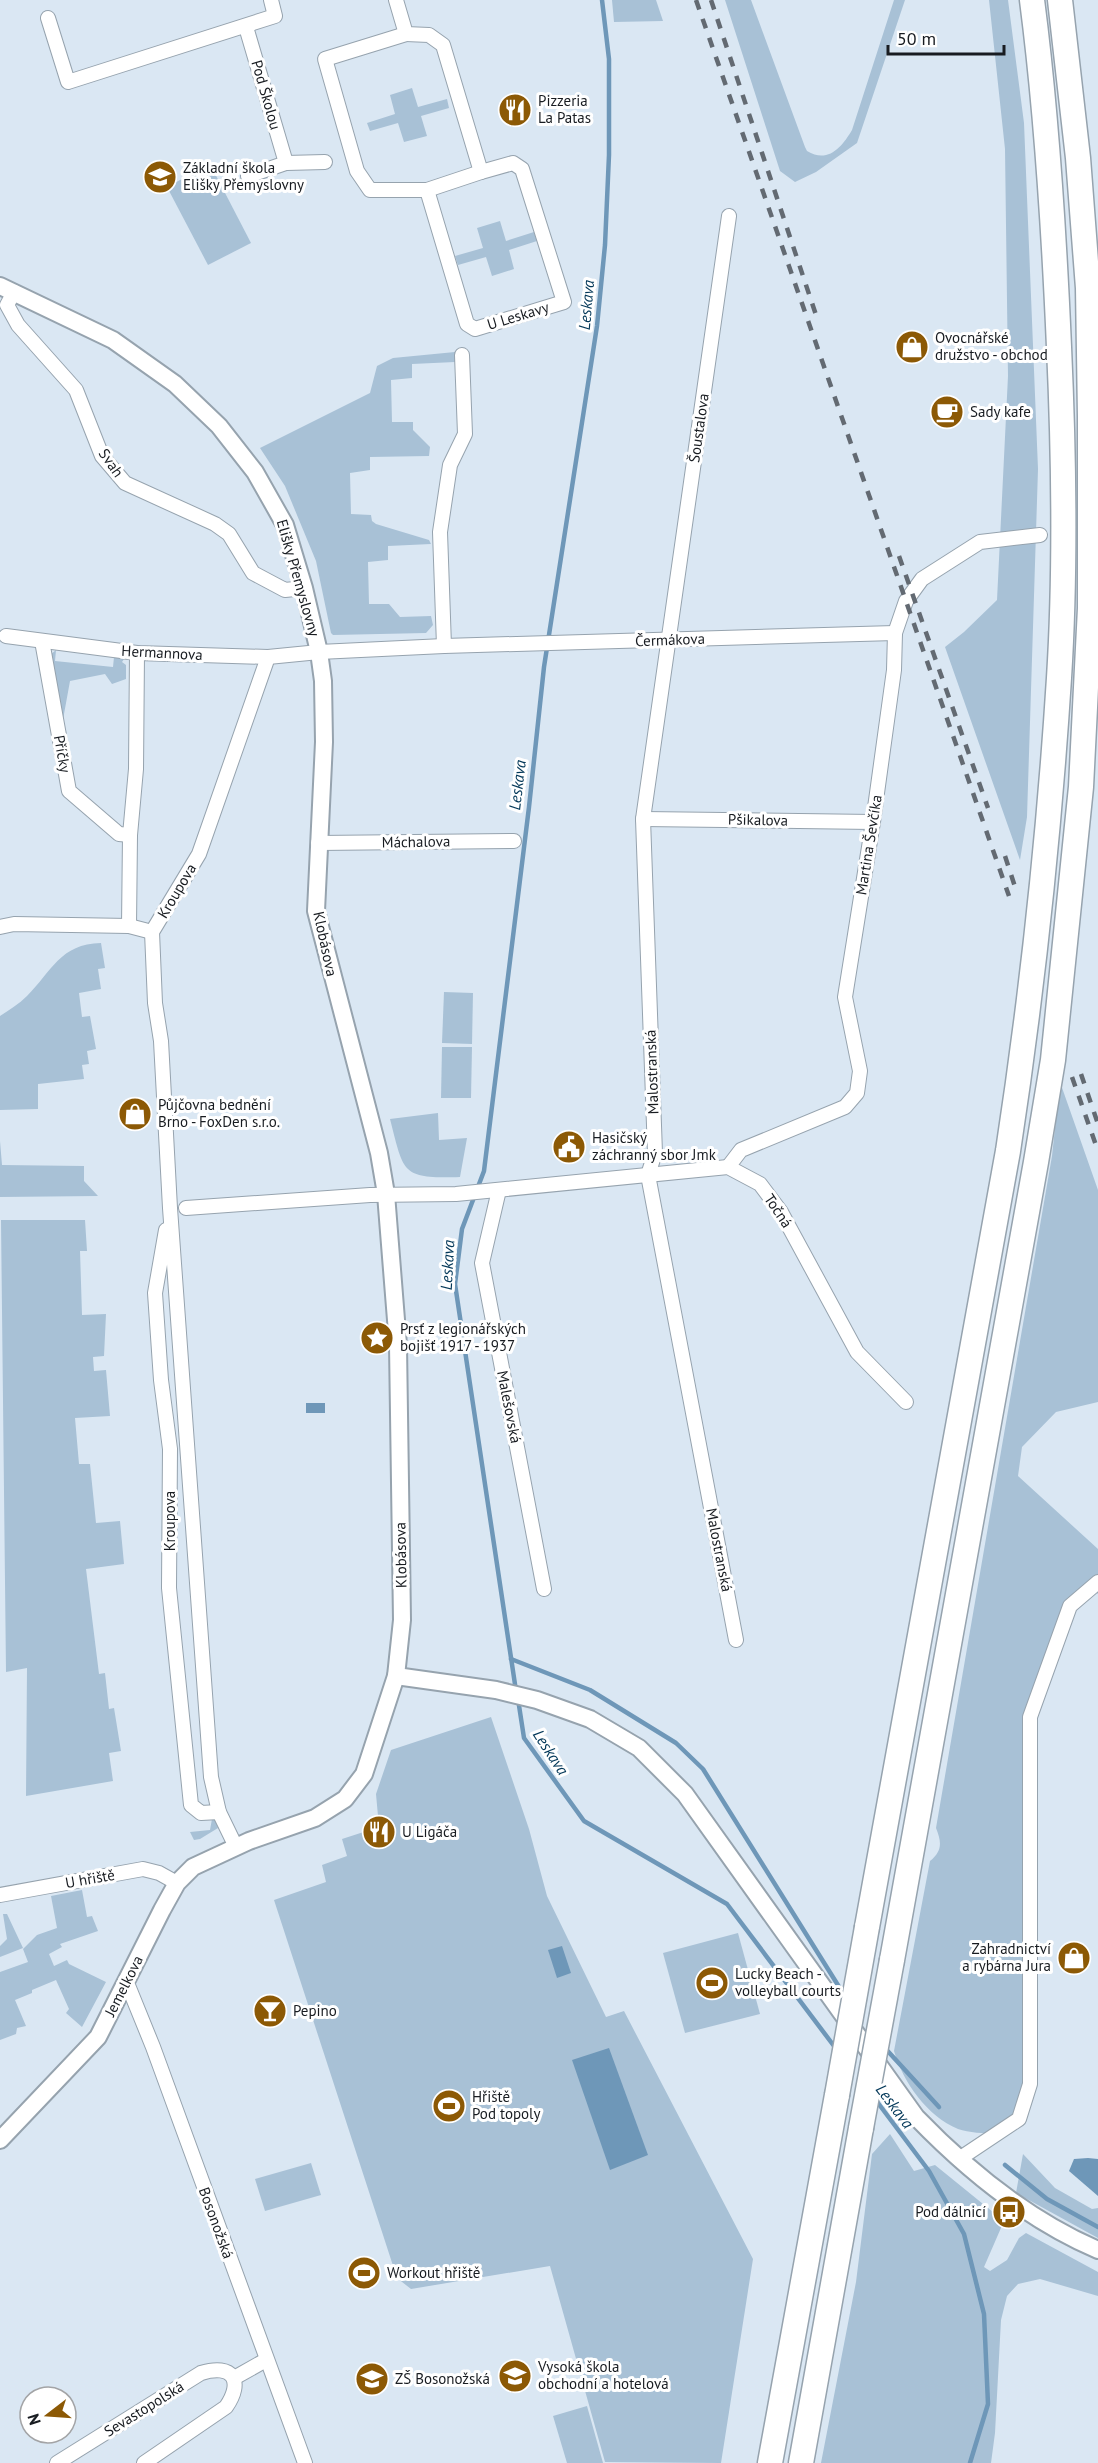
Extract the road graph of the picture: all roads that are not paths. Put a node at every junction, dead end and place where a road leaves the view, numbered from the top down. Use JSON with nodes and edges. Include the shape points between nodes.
{"nodes":[{"id":1,"x":271,"y":0,"type":"edge"},
{"id":2,"x":396,"y":0,"type":"edge"},
{"id":3,"x":1032,"y":0,"type":"edge"},
{"id":4,"x":1060,"y":0,"type":"edge"},
{"id":5,"x":48,"y":18,"type":"dead end"},
{"id":6,"x":246,"y":27,"type":"junction"},
{"id":7,"x":406,"y":34,"type":"junction"},
{"id":8,"x":325,"y":162,"type":"dead end"},
{"id":9,"x":286,"y":163,"type":"junction"},
{"id":10,"x":481,"y":172,"type":"junction"},
{"id":11,"x":248,"y":176,"type":"dead end"},
{"id":12,"x":427,"y":190,"type":"junction"},
{"id":13,"x":729,"y":216,"type":"dead end"},
{"id":14,"x":7,"y":289,"type":"edge"},
{"id":15,"x":462,"y":356,"type":"dead end"},
{"id":16,"x":1040,"y":535,"type":"dead end"},
{"id":17,"x":304,"y":588,"type":"junction"},
{"id":18,"x":895,"y":633,"type":"junction"},
{"id":19,"x":6,"y":636,"type":"dead end"},
{"id":20,"x":669,"y":640,"type":"junction"},
{"id":21,"x":42,"y":641,"type":"junction"},
{"id":22,"x":444,"y":646,"type":"junction"},
{"id":23,"x":319,"y":652,"type":"junction"},
{"id":24,"x":137,"y":653,"type":"junction"},
{"id":25,"x":268,"y":657,"type":"junction"},
{"id":26,"x":643,"y":819,"type":"junction"},
{"id":27,"x":873,"y":822,"type":"junction"},
{"id":28,"x":130,"y":835,"type":"junction"},
{"id":29,"x":514,"y":842,"type":"dead end"},
{"id":30,"x":318,"y":843,"type":"junction"},
{"id":31,"x":129,"y":926,"type":"junction"},
{"id":32,"x":0,"y":927,"type":"edge"},
{"id":33,"x":152,"y":932,"type":"junction"},
{"id":34,"x":728,"y":1167,"type":"junction"},
{"id":35,"x":648,"y":1175,"type":"junction"},
{"id":36,"x":495,"y":1191,"type":"junction"},
{"id":37,"x":386,"y":1194,"type":"junction"},
{"id":38,"x":170,"y":1208,"type":"junction"},
{"id":39,"x":186,"y":1208,"type":"dead end"},
{"id":40,"x":906,"y":1402,"type":"dead end"},
{"id":41,"x":1098,"y":1581,"type":"edge"},
{"id":42,"x":544,"y":1589,"type":"dead end"},
{"id":43,"x":736,"y":1640,"type":"dead end"},
{"id":44,"x":396,"y":1677,"type":"junction"},
{"id":45,"x":219,"y":1812,"type":"junction"},
{"id":46,"x":242,"y":1844,"type":"junction"},
{"id":47,"x":177,"y":1883,"type":"junction"},
{"id":48,"x":0,"y":1895,"type":"edge"},
{"id":49,"x":127,"y":1983,"type":"junction"},
{"id":50,"x":0,"y":2140,"type":"edge"},
{"id":51,"x":959,"y":2159,"type":"junction"},
{"id":52,"x":1098,"y":2250,"type":"edge"},
{"id":53,"x":266,"y":2360,"type":"junction"},
{"id":54,"x":234,"y":2378,"type":"junction"},
{"id":55,"x":57,"y":2463,"type":"edge"},
{"id":56,"x":144,"y":2463,"type":"edge"},
{"id":57,"x":305,"y":2463,"type":"edge"},
{"id":58,"x":770,"y":2463,"type":"edge"},
{"id":59,"x":801,"y":2463,"type":"edge"}],
"edges":[{"from":1,"to":6,"type":"street","via":[[275,16]]},
{"from":2,"to":7,"type":"street"},
{"from":3,"to":58,"type":"highway","bridge":true,"via":[[1048,158],[1062,428],[1059,677],[1040,909],[1008,1151]]},
{"from":4,"to":59,"type":"highway","bridge":true,"via":[[1088,288],[1090,608],[1081,787],[1053,1060]]},
{"from":5,"to":6,"type":"street","via":[[68,82]]},
{"from":6,"to":9,"type":"street","name":"Pod Školou"},
{"from":7,"to":10,"type":"street","name":"U Leskavy","via":[[429,35],[443,45]]},
{"from":7,"to":12,"type":"street","name":"U Leskavy","via":[[325,59],[357,171],[370,190]]},
{"from":8,"to":9,"type":"street"},
{"from":9,"to":11,"type":"street"},
{"from":10,"to":12,"type":"street","name":"U Leskavy"},
{"from":10,"to":12,"type":"street","name":"U Leskavy","via":[[513,163],[522,169],[564,302],[475,329],[466,324]]},
{"from":13,"to":20,"type":"street","name":"Šoustalova"},
{"from":14,"to":17,"type":"street","name":"Elišky Přemyslovny","via":[[113,340],[175,384],[219,426],[255,472],[285,525]]},
{"from":14,"to":17,"type":"street","name":"Svah","via":[[7,305],[18,325],[76,390],[102,456],[125,483],[215,524],[229,534],[253,573],[285,590]]},
{"from":15,"to":22,"type":"street","via":[[465,434],[450,465],[440,532]]},
{"from":16,"to":18,"type":"street","name":"Martina Ševčíka","via":[[980,542],[922,579],[906,601]]},
{"from":17,"to":23,"type":"street","name":"Elišky Přemyslovny"},
{"from":18,"to":20,"type":"street","name":"Čermákova"},
{"from":18,"to":27,"type":"street","name":"Martina Ševčíka","via":[[894,670]]},
{"from":19,"to":21,"type":"street","name":"Hermannova"},
{"from":20,"to":22,"type":"street","name":"Čermákova"},
{"from":20,"to":26,"type":"street","name":"Malostranská"},
{"from":21,"to":24,"type":"street","name":"Hermannova"},
{"from":21,"to":28,"type":"street","name":"Příčky","via":[[69,791],[119,834]]},
{"from":22,"to":23,"type":"street","name":"Čermákova"},
{"from":23,"to":25,"type":"street","name":"Hermannova"},
{"from":23,"to":30,"type":"street","name":"Klobásova","via":[[324,742]]},
{"from":24,"to":25,"type":"street","name":"Hermannova"},
{"from":24,"to":28,"type":"street","via":[[136,769]]},
{"from":25,"to":33,"type":"street","name":"Kroupova","via":[[199,854]]},
{"from":26,"to":27,"type":"street","name":"Pšikalova"},
{"from":26,"to":35,"type":"street","name":"Malostranská","via":[[655,1153]]},
{"from":27,"to":34,"type":"street","name":"Martina Ševčíka","via":[[845,998],[860,1071],[857,1093],[845,1107],[741,1150]]},
{"from":28,"to":31,"type":"street"},
{"from":29,"to":30,"type":"street","name":"Máchalova"},
{"from":30,"to":37,"type":"street","name":"Klobásova","via":[[316,911],[379,1153]]},
{"from":31,"to":32,"type":"street"},
{"from":31,"to":33,"type":"street"},
{"from":33,"to":38,"type":"street","name":"Kroupova"},
{"from":34,"to":35,"type":"street"},
{"from":34,"to":40,"type":"street","name":"Točná","via":[[760,1184],[782,1212],[857,1352]]},
{"from":35,"to":36,"type":"street"},
{"from":35,"to":43,"type":"street","name":"Malostranská"},
{"from":36,"to":37,"type":"street"},
{"from":36,"to":42,"type":"street","name":"Malešovská","via":[[482,1263]]},
{"from":37,"to":39,"type":"street"},
{"from":37,"to":44,"type":"street","name":"Klobásova","via":[[400,1400],[402,1620]]},
{"from":38,"to":45,"type":"street","name":"Kroupova","via":[[208,1746]]},
{"from":38,"to":45,"type":"street","name":"Kroupova","via":[[155,1293],[170,1449],[169,1588],[191,1805],[201,1813]]},
{"from":41,"to":51,"type":"street","via":[[1070,1606],[1030,1716],[1030,2084],[1019,2119]]},
{"from":44,"to":46,"type":"street","name":"Klobásova","via":[[364,1774],[345,1799],[315,1818]]},
{"from":44,"to":51,"type":"street","via":[[496,1690],[537,1700],[590,1719],[639,1748],[685,1794],[916,2117]]},
{"from":45,"to":46,"type":"street","name":"Kroupova"},
{"from":46,"to":47,"type":"street","name":"Jemelkova","via":[[193,1867]]},
{"from":47,"to":48,"type":"street","name":"U hřiště","via":[[143,1869]]},
{"from":47,"to":49,"type":"street","name":"Jemelkova"},
{"from":49,"to":50,"type":"street","name":"Jemelkova","via":[[98,2037]]},
{"from":49,"to":53,"type":"street","name":"Bosonožská"},
{"from":51,"to":52,"type":"street","via":[[1021,2209]]},
{"from":53,"to":54,"type":"street"},
{"from":53,"to":57,"type":"street","name":"Bosonožská"},
{"from":54,"to":55,"type":"street","name":"Sevastopolská","via":[[219,2370],[201,2373]]},
{"from":54,"to":56,"type":"street","via":[[236,2386],[226,2407]]}]}
